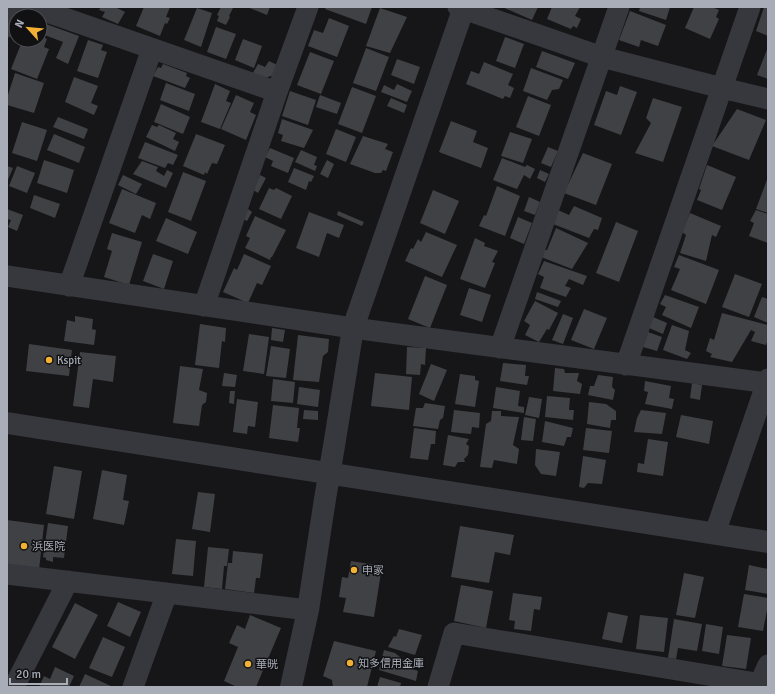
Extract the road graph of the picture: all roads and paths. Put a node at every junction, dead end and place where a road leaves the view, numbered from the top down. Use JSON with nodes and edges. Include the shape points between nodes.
{"nodes":[{"id":1,"x":14,"y":7,"type":"edge"},
{"id":2,"x":32,"y":7,"type":"edge"},
{"id":3,"x":308,"y":7,"type":"edge"},
{"id":4,"x":619,"y":7,"type":"edge"},
{"id":5,"x":750,"y":7,"type":"edge"},
{"id":6,"x":462,"y":8,"type":"edge"},
{"id":7,"x":7,"y":27,"type":"edge"},
{"id":8,"x":152,"y":49,"type":"junction"},
{"id":9,"x":602,"y":57,"type":"junction"},
{"id":10,"x":722,"y":88,"type":"junction"},
{"id":11,"x":277,"y":92,"type":"junction"},
{"id":12,"x":768,"y":99,"type":"edge"},
{"id":13,"x":7,"y":276,"type":"edge"},
{"id":14,"x":69,"y":286,"type":"junction"},
{"id":15,"x":204,"y":306,"type":"junction"},
{"id":16,"x":352,"y":328,"type":"junction"},
{"id":17,"x":500,"y":348,"type":"junction"},
{"id":18,"x":626,"y":364,"type":"junction"},
{"id":19,"x":768,"y":381,"type":"edge"},
{"id":20,"x":7,"y":423,"type":"edge"},
{"id":21,"x":330,"y":473,"type":"junction"},
{"id":22,"x":715,"y":533,"type":"junction"},
{"id":23,"x":768,"y":542,"type":"edge"},
{"id":24,"x":7,"y":574,"type":"edge"},
{"id":25,"x":68,"y":581,"type":"junction"},
{"id":26,"x":167,"y":593,"type":"junction"},
{"id":27,"x":308,"y":610,"type":"junction"},
{"id":28,"x":768,"y":665,"type":"edge"},
{"id":29,"x":762,"y":685,"type":"edge"},
{"id":30,"x":14,"y":687,"type":"edge"},
{"id":31,"x":133,"y":687,"type":"edge"},
{"id":32,"x":291,"y":687,"type":"edge"},
{"id":33,"x":438,"y":687,"type":"edge"}],
"edges":[{"from":1,"to":7,"type":"street"},
{"from":2,"to":8,"type":"street"},
{"from":3,"to":11,"type":"street"},
{"from":4,"to":9,"type":"street"},
{"from":5,"to":10,"type":"street"},
{"from":6,"to":9,"type":"street"},
{"from":6,"to":16,"type":"street"},
{"from":8,"to":11,"type":"street"},
{"from":8,"to":14,"type":"street"},
{"from":9,"to":10,"type":"street"},
{"from":9,"to":17,"type":"street"},
{"from":10,"to":12,"type":"street"},
{"from":10,"to":18,"type":"street"},
{"from":11,"to":15,"type":"street"},
{"from":13,"to":14,"type":"street"},
{"from":14,"to":15,"type":"street"},
{"from":15,"to":16,"type":"street"},
{"from":16,"to":17,"type":"street"},
{"from":16,"to":21,"type":"street"},
{"from":17,"to":18,"type":"street"},
{"from":18,"to":19,"type":"street"},
{"from":19,"to":22,"type":"street"},
{"from":20,"to":21,"type":"street"},
{"from":21,"to":22,"type":"street"},
{"from":21,"to":27,"type":"street"},
{"from":22,"to":23,"type":"street"},
{"from":24,"to":25,"type":"street"},
{"from":25,"to":26,"type":"street"},
{"from":25,"to":30,"type":"street"},
{"from":26,"to":27,"type":"street"},
{"from":26,"to":31,"type":"street"},
{"from":27,"to":32,"type":"street"},
{"from":28,"to":29,"type":"street"},
{"from":29,"to":33,"type":"street","via":[[454,632]]}]}
